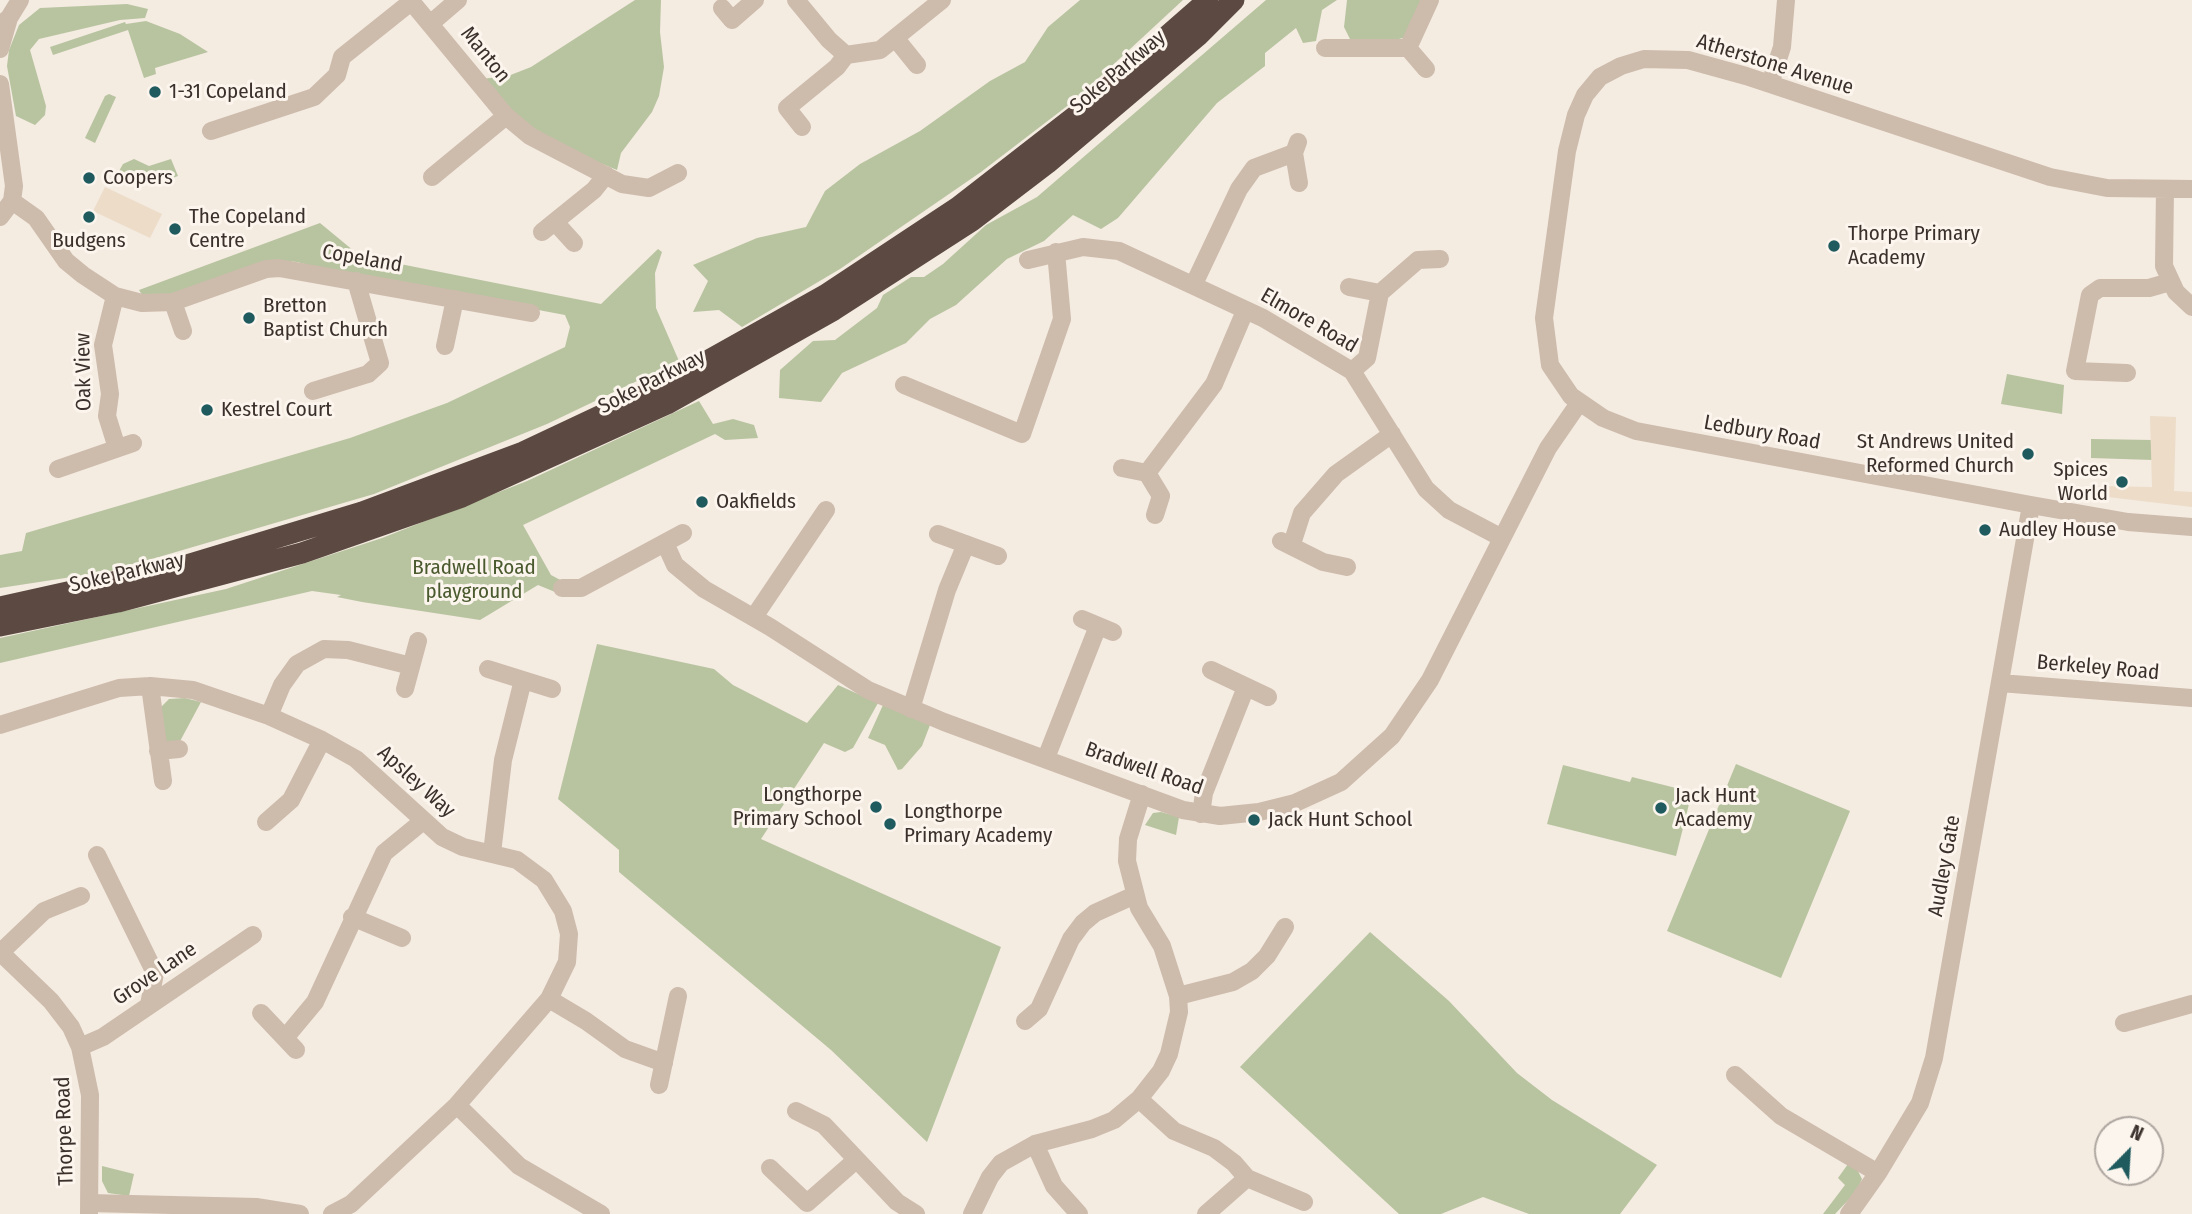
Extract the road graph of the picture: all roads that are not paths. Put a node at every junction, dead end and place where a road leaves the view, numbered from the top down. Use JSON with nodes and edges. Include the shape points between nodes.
{"nodes":[{"id":1,"x":458,"y":0,"type":"edge"},
{"id":2,"x":755,"y":0,"type":"edge"},
{"id":3,"x":796,"y":0,"type":"edge"},
{"id":4,"x":942,"y":0,"type":"edge"},
{"id":5,"x":1208,"y":0,"type":"edge"},
{"id":6,"x":1234,"y":0,"type":"edge"},
{"id":7,"x":1430,"y":0,"type":"edge"},
{"id":8,"x":1786,"y":0,"type":"edge"},
{"id":9,"x":410,"y":1,"type":"edge"},
{"id":10,"x":722,"y":8,"type":"dead end"},
{"id":11,"x":16,"y":10,"type":"edge"},
{"id":12,"x":430,"y":24,"type":"junction"},
{"id":13,"x":896,"y":39,"type":"junction"},
{"id":14,"x":1334,"y":42,"type":"dead end"},
{"id":15,"x":1408,"y":48,"type":"junction"},
{"id":16,"x":0,"y":49,"type":"edge"},
{"id":17,"x":846,"y":55,"type":"junction"},
{"id":18,"x":917,"y":65,"type":"dead end"},
{"id":19,"x":1426,"y":69,"type":"dead end"},
{"id":20,"x":0,"y":84,"type":"edge"},
{"id":21,"x":1770,"y":84,"type":"junction"},
{"id":22,"x":506,"y":116,"type":"junction"},
{"id":23,"x":802,"y":127,"type":"dead end"},
{"id":24,"x":211,"y":131,"type":"dead end"},
{"id":25,"x":678,"y":173,"type":"dead end"},
{"id":26,"x":606,"y":175,"type":"junction"},
{"id":27,"x":432,"y":177,"type":"dead end"},
{"id":28,"x":1299,"y":183,"type":"dead end"},
{"id":29,"x":2165,"y":189,"type":"junction"},
{"id":30,"x":2192,"y":189,"type":"edge"},
{"id":31,"x":12,"y":201,"type":"junction"},
{"id":32,"x":0,"y":217,"type":"edge"},
{"id":33,"x":574,"y":243,"type":"dead end"},
{"id":34,"x":1056,"y":252,"type":"junction"},
{"id":35,"x":1440,"y":259,"type":"dead end"},
{"id":36,"x":1028,"y":260,"type":"dead end"},
{"id":37,"x":356,"y":281,"type":"junction"},
{"id":38,"x":2170,"y":282,"type":"junction"},
{"id":39,"x":1194,"y":284,"type":"junction"},
{"id":40,"x":1349,"y":287,"type":"dead end"},
{"id":41,"x":1380,"y":293,"type":"junction"},
{"id":42,"x":116,"y":296,"type":"junction"},
{"id":43,"x":455,"y":299,"type":"junction"},
{"id":44,"x":173,"y":302,"type":"junction"},
{"id":45,"x":2192,"y":307,"type":"edge"},
{"id":46,"x":1245,"y":311,"type":"junction"},
{"id":47,"x":531,"y":313,"type":"dead end"},
{"id":48,"x":183,"y":331,"type":"dead end"},
{"id":49,"x":445,"y":346,"type":"dead end"},
{"id":50,"x":1352,"y":371,"type":"junction"},
{"id":51,"x":2127,"y":373,"type":"dead end"},
{"id":52,"x":904,"y":385,"type":"dead end"},
{"id":53,"x":313,"y":391,"type":"dead end"},
{"id":54,"x":1580,"y":403,"type":"junction"},
{"id":55,"x":1392,"y":434,"type":"junction"},
{"id":56,"x":1122,"y":468,"type":"dead end"},
{"id":57,"x":58,"y":469,"type":"dead end"},
{"id":58,"x":1147,"y":473,"type":"junction"},
{"id":59,"x":2031,"y":505,"type":"junction"},
{"id":60,"x":826,"y":510,"type":"dead end"},
{"id":61,"x":1156,"y":514,"type":"dead end"},
{"id":62,"x":2192,"y":527,"type":"edge"},
{"id":63,"x":683,"y":533,"type":"dead end"},
{"id":64,"x":938,"y":534,"type":"dead end"},
{"id":65,"x":1502,"y":538,"type":"junction"},
{"id":66,"x":665,"y":543,"type":"junction"},
{"id":67,"x":966,"y":544,"type":"junction"},
{"id":68,"x":998,"y":556,"type":"dead end"},
{"id":69,"x":1348,"y":567,"type":"dead end"},
{"id":70,"x":562,"y":588,"type":"dead end"},
{"id":71,"x":0,"y":607,"type":"edge"},
{"id":72,"x":754,"y":617,"type":"junction"},
{"id":73,"x":1098,"y":625,"type":"dead end"},
{"id":74,"x":0,"y":626,"type":"edge"},
{"id":75,"x":418,"y":641,"type":"dead end"},
{"id":76,"x":411,"y":666,"type":"junction"},
{"id":77,"x":488,"y":669,"type":"dead end"},
{"id":78,"x":1211,"y":670,"type":"dead end"},
{"id":79,"x":523,"y":680,"type":"junction"},
{"id":80,"x":2000,"y":683,"type":"junction"},
{"id":81,"x":150,"y":686,"type":"junction"},
{"id":82,"x":1246,"y":687,"type":"junction"},
{"id":83,"x":405,"y":688,"type":"dead end"},
{"id":84,"x":552,"y":689,"type":"dead end"},
{"id":85,"x":1268,"y":697,"type":"dead end"},
{"id":86,"x":2192,"y":698,"type":"edge"},
{"id":87,"x":911,"y":709,"type":"junction"},
{"id":88,"x":269,"y":716,"type":"junction"},
{"id":89,"x":0,"y":725,"type":"edge"},
{"id":90,"x":323,"y":740,"type":"junction"},
{"id":91,"x":179,"y":749,"type":"dead end"},
{"id":92,"x":158,"y":751,"type":"junction"},
{"id":93,"x":1046,"y":758,"type":"junction"},
{"id":94,"x":163,"y":780,"type":"dead end"},
{"id":95,"x":1142,"y":794,"type":"junction"},
{"id":96,"x":1201,"y":814,"type":"junction"},
{"id":97,"x":424,"y":821,"type":"junction"},
{"id":98,"x":266,"y":822,"type":"dead end"},
{"id":99,"x":492,"y":853,"type":"junction"},
{"id":100,"x":97,"y":855,"type":"dead end"},
{"id":101,"x":1135,"y":895,"type":"junction"},
{"id":102,"x":81,"y":896,"type":"dead end"},
{"id":103,"x":352,"y":917,"type":"junction"},
{"id":104,"x":1286,"y":923,"type":"dead end"},
{"id":105,"x":253,"y":934,"type":"dead end"},
{"id":106,"x":402,"y":937,"type":"dead end"},
{"id":107,"x":1,"y":956,"type":"edge"},
{"id":108,"x":678,"y":996,"type":"dead end"},
{"id":109,"x":1178,"y":996,"type":"junction"},
{"id":110,"x":549,"y":999,"type":"junction"},
{"id":111,"x":149,"y":1004,"type":"junction"},
{"id":112,"x":2192,"y":1004,"type":"edge"},
{"id":113,"x":261,"y":1013,"type":"dead end"},
{"id":114,"x":1025,"y":1021,"type":"dead end"},
{"id":115,"x":2124,"y":1023,"type":"dead end"},
{"id":116,"x":80,"y":1047,"type":"junction"},
{"id":117,"x":664,"y":1063,"type":"junction"},
{"id":118,"x":1735,"y":1075,"type":"dead end"},
{"id":119,"x":659,"y":1085,"type":"dead end"},
{"id":120,"x":1139,"y":1098,"type":"junction"},
{"id":121,"x":457,"y":1105,"type":"junction"},
{"id":122,"x":796,"y":1111,"type":"dead end"},
{"id":123,"x":1035,"y":1144,"type":"junction"},
{"id":124,"x":856,"y":1160,"type":"junction"},
{"id":125,"x":770,"y":1168,"type":"dead end"},
{"id":126,"x":1878,"y":1174,"type":"junction"},
{"id":127,"x":1247,"y":1178,"type":"junction"},
{"id":128,"x":1304,"y":1202,"type":"dead end"},
{"id":129,"x":89,"y":1208,"type":"edge"},
{"id":130,"x":300,"y":1214,"type":"edge"},
{"id":131,"x":332,"y":1214,"type":"edge"},
{"id":132,"x":601,"y":1214,"type":"edge"},
{"id":133,"x":916,"y":1214,"type":"edge"},
{"id":134,"x":972,"y":1214,"type":"edge"},
{"id":135,"x":1079,"y":1214,"type":"edge"},
{"id":136,"x":1206,"y":1214,"type":"edge"},
{"id":137,"x":1849,"y":1214,"type":"edge"}],
"edges":[{"from":1,"to":12,"type":"street","name":"Manton"},
{"from":2,"to":10,"type":"street","via":[[732,20]]},
{"from":3,"to":17,"type":"street"},
{"from":4,"to":13,"type":"street"},
{"from":5,"to":71,"type":"highway","name":"Soke Parkway","via":[[1079,113],[958,207],[825,295],[659,388],[523,452],[362,512],[180,567]]},
{"from":6,"to":74,"type":"highway","name":"Soke Parkway","via":[[1048,163],[972,220],[834,310],[667,404],[462,497],[302,553],[118,602]]},
{"from":7,"to":15,"type":"street"},
{"from":8,"to":21,"type":"street","via":[[1782,47]]},
{"from":9,"to":12,"type":"street","name":"Manton"},
{"from":9,"to":24,"type":"street","name":"Manton","via":[[342,57],[337,75],[314,97]]},
{"from":11,"to":16,"type":"street"},
{"from":12,"to":22,"type":"street","name":"Manton"},
{"from":13,"to":17,"type":"street","via":[[880,50]]},
{"from":13,"to":18,"type":"street"},
{"from":14,"to":15,"type":"street"},
{"from":15,"to":19,"type":"street"},
{"from":17,"to":23,"type":"street","via":[[787,108]]},
{"from":20,"to":31,"type":"street","via":[[13,173]]},
{"from":21,"to":29,"type":"street","name":"Atherstone Avenue","via":[[2050,177],[2107,188]]},
{"from":21,"to":54,"type":"street","name":"Atherstone Avenue","via":[[1688,60],[1644,59],[1610,71],[1585,95],[1567,151],[1544,318],[1550,365]]},
{"from":22,"to":26,"type":"street","name":"Manton","via":[[530,136]]},
{"from":22,"to":27,"type":"street","name":"Manton"},
{"from":25,"to":26,"type":"street","name":"Manton","via":[[649,188],[622,184]]},
{"from":26,"to":33,"type":"street","via":[[548,227]]},
{"from":28,"to":39,"type":"street","via":[[1296,148],[1254,168],[1239,189]]},
{"from":29,"to":30,"type":"street","name":"Atherstone Avenue"},
{"from":29,"to":38,"type":"street","via":[[2164,266]]},
{"from":31,"to":32,"type":"street"},
{"from":31,"to":42,"type":"street","name":"Copeland","via":[[36,218],[66,261]]},
{"from":34,"to":36,"type":"street","name":"Elmore Road"},
{"from":34,"to":39,"type":"street","name":"Elmore Road","via":[[1083,247],[1119,251]]},
{"from":34,"to":52,"type":"street","via":[[1062,319],[1022,434]]},
{"from":35,"to":41,"type":"street","via":[[1418,260]]},
{"from":37,"to":43,"type":"street","name":"Copeland"},
{"from":37,"to":44,"type":"street","name":"Copeland","via":[[266,270]]},
{"from":37,"to":53,"type":"street","via":[[380,363],[368,374]]},
{"from":38,"to":45,"type":"street"},
{"from":38,"to":51,"type":"street","via":[[2148,288],[2100,289],[2090,295],[2075,371]]},
{"from":39,"to":46,"type":"street","name":"Elmore Road"},
{"from":40,"to":41,"type":"street"},
{"from":41,"to":50,"type":"street","via":[[1367,358]]},
{"from":42,"to":44,"type":"street","name":"Copeland","via":[[142,303]]},
{"from":42,"to":57,"type":"street","name":"Oak View","via":[[103,345],[110,394],[107,416],[125,445]]},
{"from":43,"to":47,"type":"street","name":"Copeland"},
{"from":43,"to":49,"type":"street"},
{"from":44,"to":48,"type":"street"},
{"from":46,"to":50,"type":"street","name":"Elmore Road"},
{"from":46,"to":58,"type":"street","via":[[1214,384]]},
{"from":50,"to":55,"type":"street","name":"Elmore Road"},
{"from":54,"to":59,"type":"street","name":"Ledbury Road","via":[[1618,425],[1655,436]]},
{"from":54,"to":65,"type":"street","name":"Bradwell Road","via":[[1553,438]]},
{"from":55,"to":65,"type":"street","name":"Elmore Road","via":[[1426,489],[1449,510]]},
{"from":55,"to":69,"type":"street","via":[[1336,474],[1302,513],[1286,542],[1322,562]]},
{"from":56,"to":58,"type":"street"},
{"from":58,"to":61,"type":"street","via":[[1161,496]]},
{"from":59,"to":62,"type":"street","name":"Ledbury Road","via":[[2128,522]]},
{"from":59,"to":80,"type":"street","name":"Audley Gate"},
{"from":60,"to":72,"type":"street"},
{"from":63,"to":66,"type":"street"},
{"from":64,"to":67,"type":"street"},
{"from":65,"to":96,"type":"street","name":"Bradwell Road","via":[[1430,680],[1392,736],[1370,759],[1341,782],[1295,803],[1231,816]]},
{"from":66,"to":70,"type":"street","via":[[581,588]]},
{"from":66,"to":72,"type":"street","name":"Bradwell Road","via":[[675,565],[691,579]]},
{"from":67,"to":68,"type":"street"},
{"from":67,"to":87,"type":"street"},
{"from":72,"to":87,"type":"street","name":"Bradwell Road","via":[[858,685]]},
{"from":73,"to":93,"type":"street"},
{"from":75,"to":76,"type":"street"},
{"from":76,"to":83,"type":"street"},
{"from":76,"to":88,"type":"street","via":[[348,650],[324,649],[297,664]]},
{"from":77,"to":79,"type":"street"},
{"from":78,"to":82,"type":"street"},
{"from":79,"to":84,"type":"street"},
{"from":79,"to":99,"type":"street","via":[[503,760]]},
{"from":80,"to":86,"type":"street","name":"Berkeley Road"},
{"from":80,"to":126,"type":"street","name":"Audley Gate","via":[[1934,1058],[1920,1103]]},
{"from":81,"to":88,"type":"street","name":"Apsley Way","via":[[193,690]]},
{"from":81,"to":89,"type":"street","name":"Apsley Way","via":[[119,688]]},
{"from":81,"to":92,"type":"street"},
{"from":82,"to":85,"type":"street"},
{"from":82,"to":96,"type":"street","via":[[1204,793]]},
{"from":87,"to":93,"type":"street","name":"Bradwell Road"},
{"from":88,"to":90,"type":"street","name":"Apsley Way"},
{"from":90,"to":97,"type":"street","name":"Apsley Way","via":[[356,759]]},
{"from":90,"to":98,"type":"street","via":[[291,800]]},
{"from":91,"to":92,"type":"street"},
{"from":92,"to":94,"type":"street"},
{"from":93,"to":95,"type":"street","name":"Bradwell Road"},
{"from":95,"to":96,"type":"street","name":"Bradwell Road"},
{"from":95,"to":101,"type":"street","via":[[1128,839],[1127,861]]},
{"from":97,"to":99,"type":"street","name":"Apsley Way","via":[[463,847]]},
{"from":97,"to":103,"type":"street","via":[[384,853]]},
{"from":99,"to":110,"type":"street","name":"Apsley Way","via":[[516,860],[544,880],[563,911],[569,934],[567,962]]},
{"from":100,"to":111,"type":"street","via":[[155,973]]},
{"from":101,"to":109,"type":"street","via":[[1162,946]]},
{"from":101,"to":114,"type":"street","via":[[1083,923],[1039,1009]]},
{"from":102,"to":107,"type":"street","via":[[44,911]]},
{"from":103,"to":106,"type":"street"},
{"from":103,"to":113,"type":"street","via":[[315,1002],[290,1044]]},
{"from":104,"to":109,"type":"street","via":[[1267,956],[1252,971],[1233,982]]},
{"from":105,"to":111,"type":"street","name":"Grove Lane"},
{"from":107,"to":116,"type":"street","name":"Thorpe Road","via":[[51,1001]]},
{"from":108,"to":117,"type":"street"},
{"from":109,"to":120,"type":"street","via":[[1169,1054]]},
{"from":110,"to":117,"type":"street","via":[[625,1049]]},
{"from":110,"to":121,"type":"street","name":"Apsley Way"},
{"from":111,"to":116,"type":"street","name":"Grove Lane","via":[[103,1037]]},
{"from":112,"to":115,"type":"street"},
{"from":116,"to":129,"type":"street","name":"Thorpe Road","via":[[90,1095]]},
{"from":117,"to":119,"type":"street"},
{"from":118,"to":126,"type":"street","via":[[1781,1116]]},
{"from":120,"to":123,"type":"street","via":[[1103,1125]]},
{"from":120,"to":127,"type":"street","via":[[1174,1131],[1214,1148]]},
{"from":121,"to":131,"type":"street","name":"Apsley Way","via":[[351,1203]]},
{"from":121,"to":132,"type":"street","via":[[519,1166]]},
{"from":122,"to":124,"type":"street","via":[[824,1125]]},
{"from":123,"to":134,"type":"street","via":[[1002,1163]]},
{"from":123,"to":135,"type":"street","via":[[1054,1186]]},
{"from":124,"to":125,"type":"street","via":[[807,1203]]},
{"from":124,"to":133,"type":"street","via":[[897,1202]]},
{"from":126,"to":137,"type":"street","name":"Audley Gate"},
{"from":127,"to":128,"type":"street"},
{"from":127,"to":136,"type":"street"},
{"from":129,"to":130,"type":"street","via":[[256,1207]]}]}
